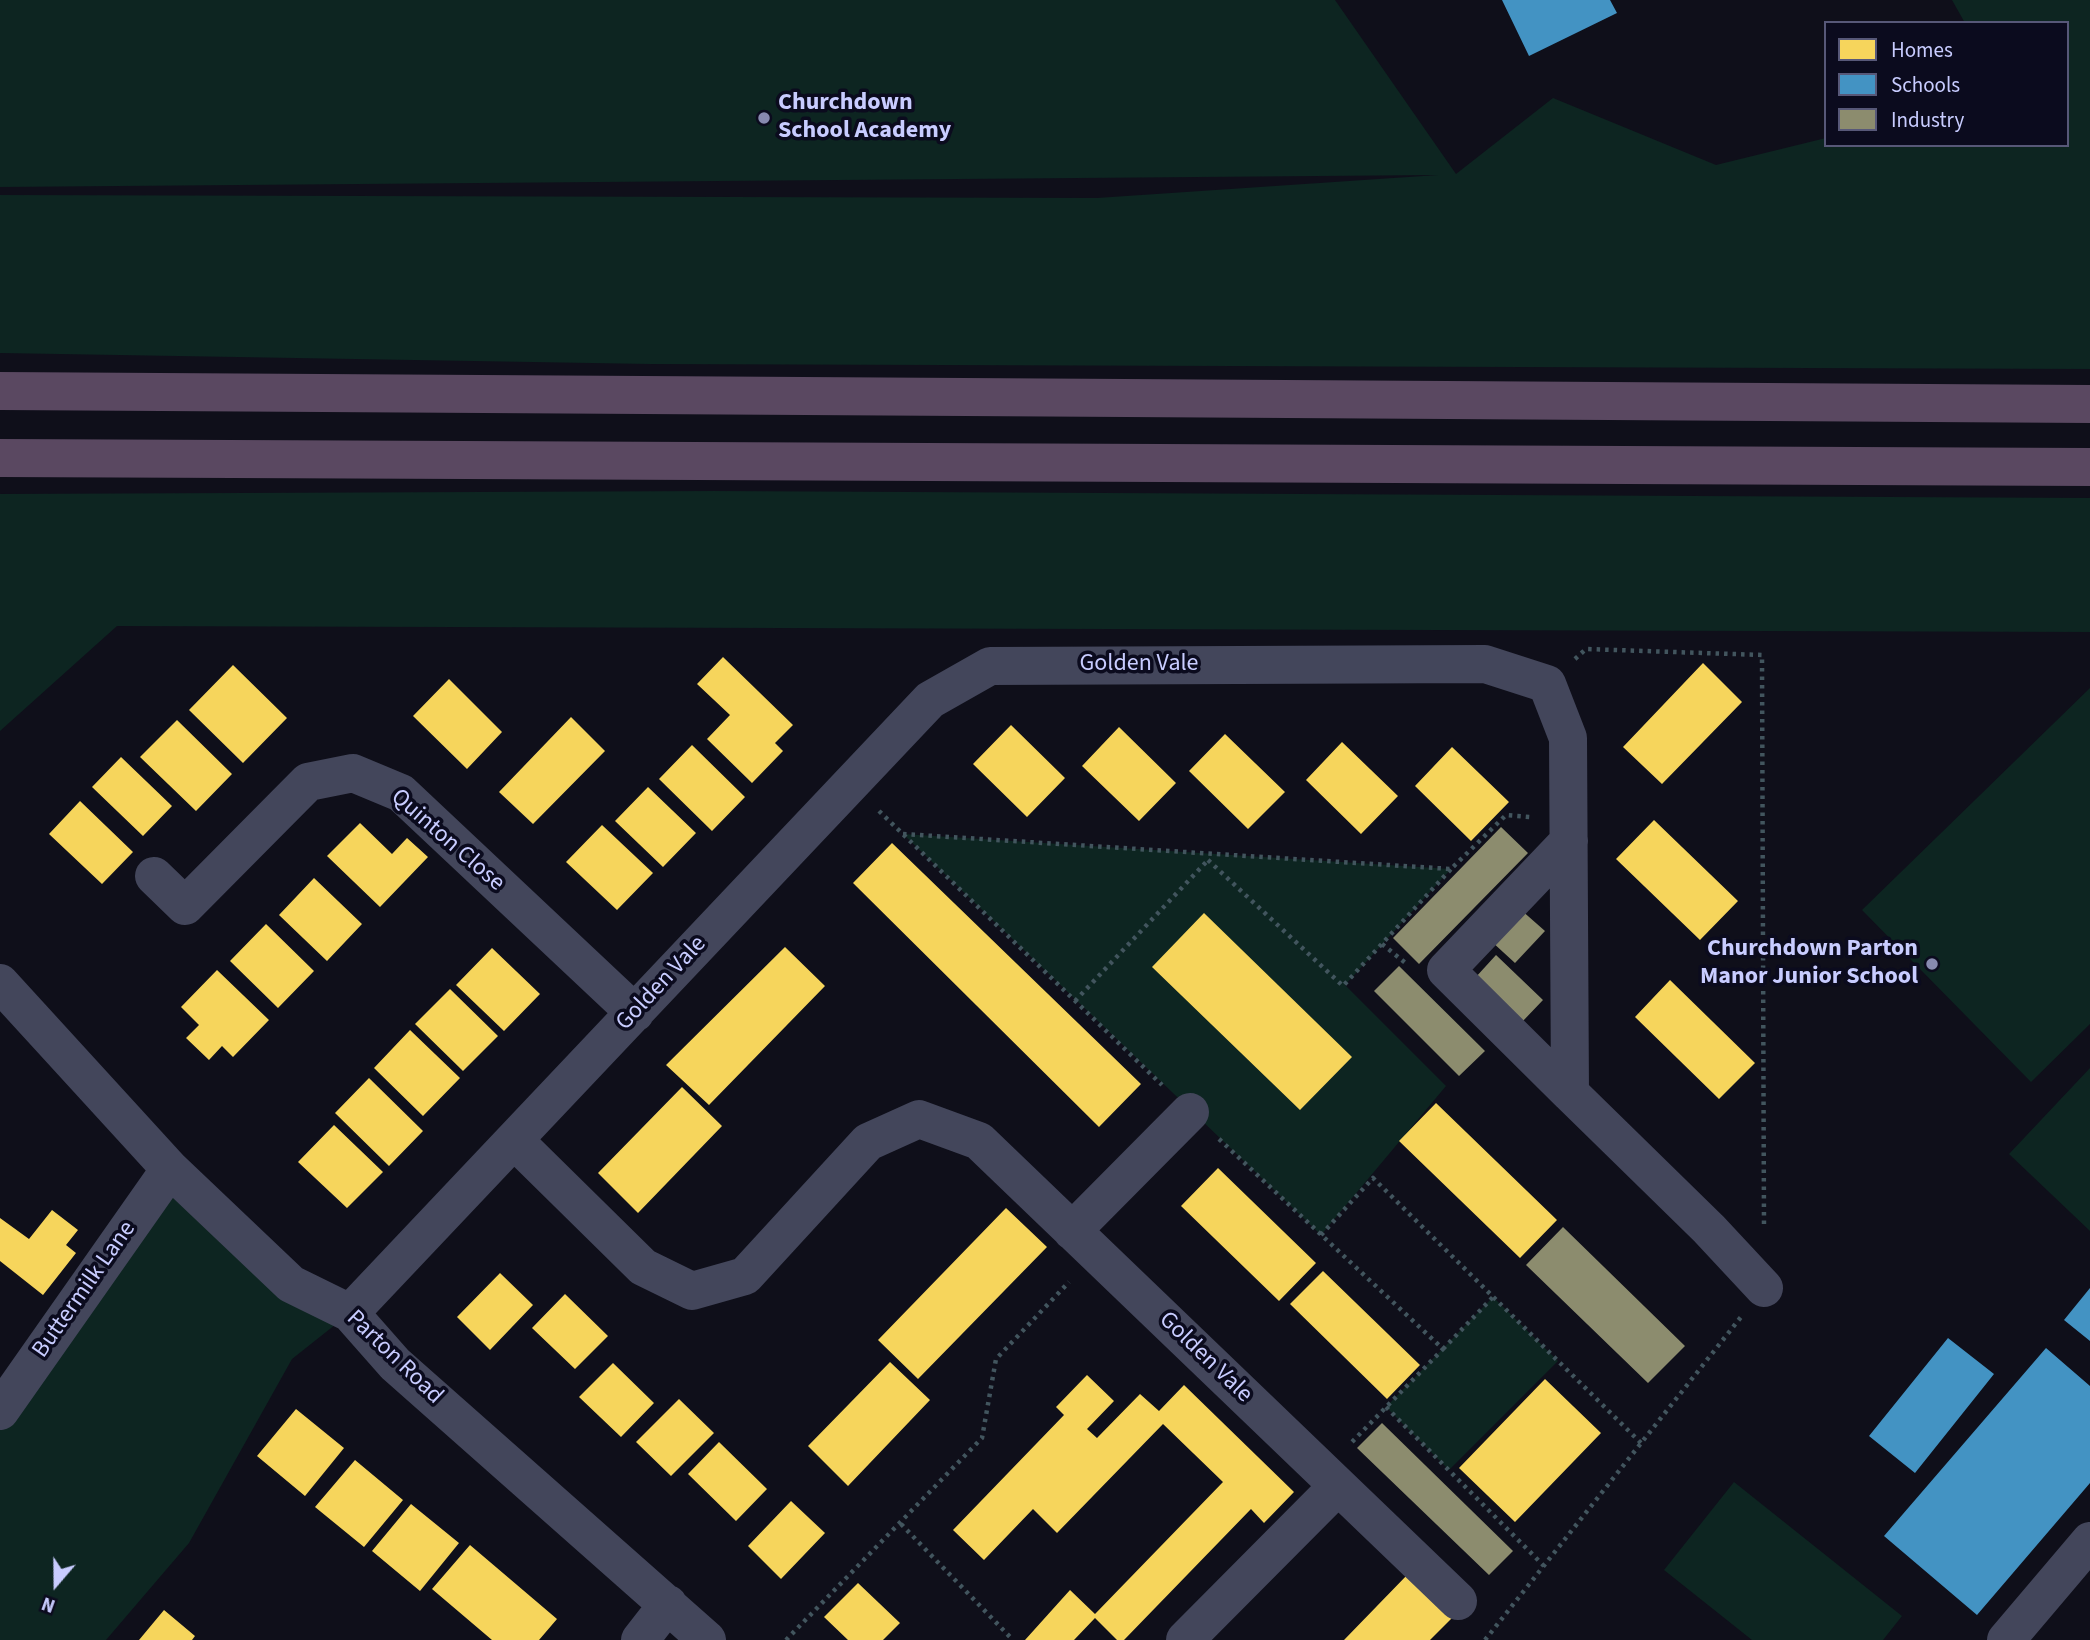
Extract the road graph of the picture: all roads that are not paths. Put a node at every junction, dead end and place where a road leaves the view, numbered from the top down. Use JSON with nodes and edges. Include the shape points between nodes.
{"nodes":[{"id":1,"x":0,"y":391,"type":"edge"},
{"id":2,"x":2090,"y":404,"type":"edge"},
{"id":3,"x":0,"y":458,"type":"edge"},
{"id":4,"x":2090,"y":467,"type":"edge"},
{"id":5,"x":1569,"y":830,"type":"junction"},
{"id":6,"x":154,"y":876,"type":"dead end"},
{"id":7,"x":0,"y":983,"type":"edge"},
{"id":8,"x":635,"y":1013,"type":"junction"},
{"id":9,"x":1570,"y":1093,"type":"junction"},
{"id":10,"x":1190,"y":1112,"type":"dead end"},
{"id":11,"x":514,"y":1140,"type":"junction"},
{"id":12,"x":170,"y":1169,"type":"junction"},
{"id":13,"x":1084,"y":1242,"type":"junction"},
{"id":14,"x":1764,"y":1288,"type":"road end"},
{"id":15,"x":350,"y":1313,"type":"junction"},
{"id":16,"x":0,"y":1411,"type":"edge"},
{"id":17,"x":1338,"y":1486,"type":"junction"},
{"id":18,"x":2090,"y":1541,"type":"edge"},
{"id":19,"x":1458,"y":1601,"type":"dead end"},
{"id":20,"x":667,"y":1604,"type":"junction"},
{"id":21,"x":640,"y":1640,"type":"edge"},
{"id":22,"x":706,"y":1640,"type":"edge"},
{"id":23,"x":1185,"y":1640,"type":"edge"},
{"id":24,"x":2006,"y":1640,"type":"edge"}],
"edges":[{"from":1,"to":2,"type":"highway"},
{"from":3,"to":4,"type":"highway"},
{"from":5,"to":8,"type":"street","name":"Golden Vale","via":[[1568,738],[1548,684],[1485,664],[990,666],[930,700]]},
{"from":5,"to":9,"type":"street"},
{"from":5,"to":9,"type":"street","via":[[1446,970]]},
{"from":6,"to":8,"type":"street","name":"Quinton Close","via":[[185,906],[308,782],[354,773],[401,793]]},
{"from":7,"to":12,"type":"street","name":"Parton Road"},
{"from":8,"to":11,"type":"street","name":"Golden Vale"},
{"from":9,"to":14,"type":"street"},
{"from":10,"to":13,"type":"street"},
{"from":11,"to":13,"type":"street","name":"Golden Vale","via":[[643,1267],[692,1291],[745,1276],[868,1142],[919,1119],[979,1141]]},
{"from":11,"to":15,"type":"street","name":"Golden Vale"},
{"from":12,"to":15,"type":"street","name":"Parton Road","via":[[292,1284]]},
{"from":12,"to":16,"type":"street","name":"Buttermilk Lane"},
{"from":13,"to":17,"type":"street","name":"Golden Vale"},
{"from":15,"to":20,"type":"street","name":"Parton Road","via":[[396,1364]]},
{"from":17,"to":19,"type":"street","name":"Golden Vale"},
{"from":17,"to":23,"type":"street"},
{"from":18,"to":24,"type":"street"},
{"from":20,"to":21,"type":"street"},
{"from":20,"to":22,"type":"street","name":"Parton Road"}]}
